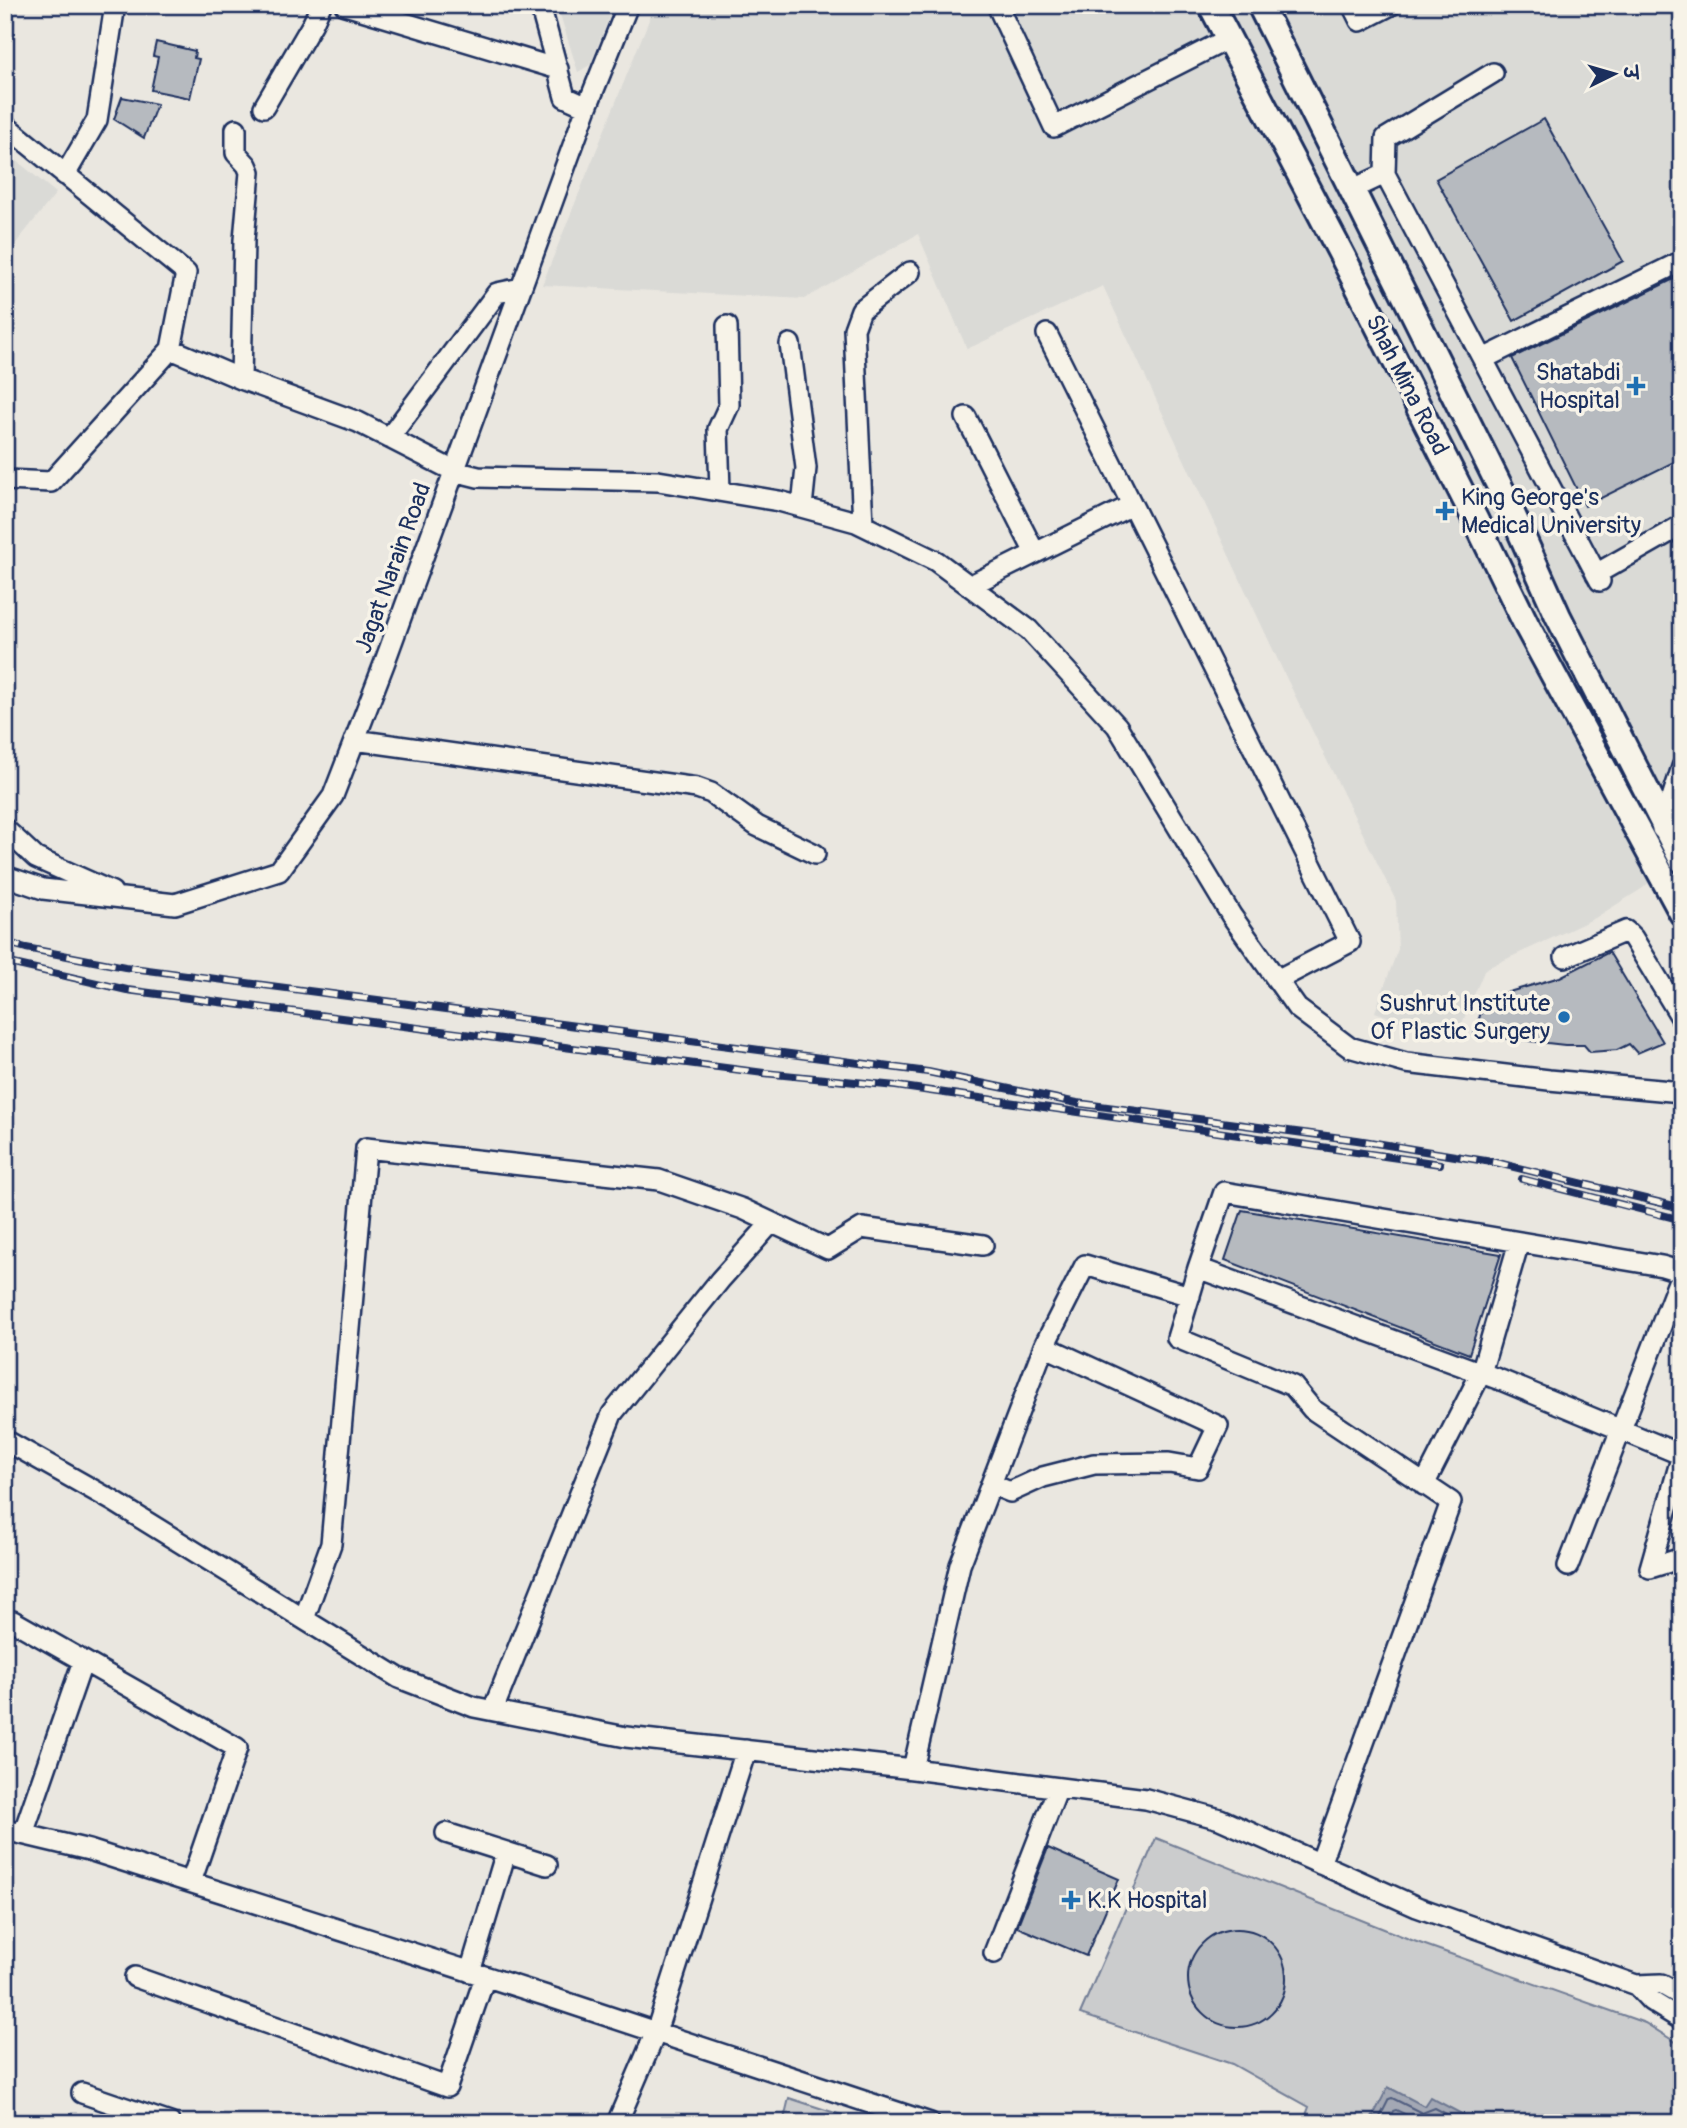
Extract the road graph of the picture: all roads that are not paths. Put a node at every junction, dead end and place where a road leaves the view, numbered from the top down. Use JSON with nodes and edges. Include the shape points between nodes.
{"nodes":[{"id":1,"x":115,"y":5,"type":"edge"},
{"id":2,"x":321,"y":5,"type":"edge"},
{"id":3,"x":345,"y":5,"type":"edge"},
{"id":4,"x":540,"y":5,"type":"edge"},
{"id":5,"x":628,"y":5,"type":"edge"},
{"id":6,"x":997,"y":5,"type":"edge"},
{"id":7,"x":1211,"y":5,"type":"edge"},
{"id":8,"x":1260,"y":5,"type":"edge"},
{"id":9,"x":1352,"y":5,"type":"edge"},
{"id":10,"x":1391,"y":5,"type":"edge"},
{"id":11,"x":1228,"y":39,"type":"junction"},
{"id":12,"x":558,"y":69,"type":"junction"},
{"id":13,"x":1292,"y":70,"type":"junction"},
{"id":14,"x":1493,"y":73,"type":"dead end"},
{"id":15,"x":1257,"y":91,"type":"junction"},
{"id":16,"x":264,"y":107,"type":"dead end"},
{"id":17,"x":587,"y":107,"type":"junction"},
{"id":18,"x":5,"y":125,"type":"edge"},
{"id":19,"x":236,"y":129,"type":"dead end"},
{"id":20,"x":1385,"y":174,"type":"junction"},
{"id":21,"x":65,"y":175,"type":"junction"},
{"id":22,"x":1351,"y":190,"type":"junction"},
{"id":23,"x":1375,"y":240,"type":"junction"},
{"id":24,"x":1343,"y":257,"type":"junction"},
{"id":25,"x":1682,"y":261,"type":"edge"},
{"id":26,"x":910,"y":272,"type":"dead end"},
{"id":27,"x":521,"y":288,"type":"junction"},
{"id":28,"x":727,"y":326,"type":"dead end"},
{"id":29,"x":1047,"y":334,"type":"dead end"},
{"id":30,"x":790,"y":344,"type":"dead end"},
{"id":31,"x":171,"y":349,"type":"junction"},
{"id":32,"x":1483,"y":359,"type":"junction"},
{"id":33,"x":241,"y":379,"type":"junction"},
{"id":34,"x":966,"y":417,"type":"dead end"},
{"id":35,"x":389,"y":438,"type":"junction"},
{"id":36,"x":454,"y":471,"type":"junction"},
{"id":37,"x":5,"y":480,"type":"edge"},
{"id":38,"x":720,"y":491,"type":"junction"},
{"id":39,"x":1507,"y":503,"type":"junction"},
{"id":40,"x":1132,"y":505,"type":"junction"},
{"id":41,"x":802,"y":507,"type":"junction"},
{"id":42,"x":1475,"y":519,"type":"junction"},
{"id":43,"x":863,"y":525,"type":"junction"},
{"id":44,"x":1682,"y":525,"type":"edge"},
{"id":45,"x":1035,"y":553,"type":"junction"},
{"id":46,"x":969,"y":586,"type":"junction"},
{"id":47,"x":355,"y":740,"type":"junction"},
{"id":48,"x":1682,"y":767,"type":"edge"},
{"id":49,"x":5,"y":829,"type":"edge"},
{"id":50,"x":1654,"y":835,"type":"junction"},
{"id":51,"x":815,"y":854,"type":"dead end"},
{"id":52,"x":1682,"y":860,"type":"edge"},
{"id":53,"x":5,"y":876,"type":"edge"},
{"id":54,"x":128,"y":898,"type":"junction"},
{"id":55,"x":1682,"y":913,"type":"edge"},
{"id":56,"x":1565,"y":957,"type":"dead end"},
{"id":57,"x":1277,"y":980,"type":"junction"},
{"id":58,"x":1682,"y":1018,"type":"edge"},
{"id":59,"x":1682,"y":1092,"type":"edge"},
{"id":60,"x":771,"y":1223,"type":"junction"},
{"id":61,"x":1519,"y":1242,"type":"junction"},
{"id":62,"x":982,"y":1245,"type":"dead end"},
{"id":63,"x":1198,"y":1269,"type":"junction"},
{"id":64,"x":1682,"y":1272,"type":"edge"},
{"id":65,"x":1190,"y":1296,"type":"junction"},
{"id":66,"x":1044,"y":1346,"type":"junction"},
{"id":67,"x":1481,"y":1373,"type":"junction"},
{"id":68,"x":1621,"y":1428,"type":"junction"},
{"id":69,"x":5,"y":1440,"type":"edge"},
{"id":70,"x":1682,"y":1455,"type":"edge"},
{"id":71,"x":993,"y":1485,"type":"junction"},
{"id":72,"x":1424,"y":1485,"type":"junction"},
{"id":73,"x":1682,"y":1559,"type":"edge"},
{"id":74,"x":1568,"y":1566,"type":"dead end"},
{"id":75,"x":304,"y":1619,"type":"junction"},
{"id":76,"x":13,"y":1621,"type":"dead end"},
{"id":77,"x":83,"y":1661,"type":"junction"},
{"id":78,"x":493,"y":1710,"type":"junction"},
{"id":79,"x":746,"y":1750,"type":"junction"},
{"id":80,"x":913,"y":1769,"type":"junction"},
{"id":81,"x":1058,"y":1788,"type":"junction"},
{"id":82,"x":14,"y":1832,"type":"edge"},
{"id":83,"x":446,"y":1833,"type":"dead end"},
{"id":84,"x":506,"y":1852,"type":"junction"},
{"id":85,"x":1320,"y":1864,"type":"junction"},
{"id":86,"x":547,"y":1865,"type":"dead end"},
{"id":87,"x":191,"y":1882,"type":"junction"},
{"id":88,"x":994,"y":1953,"type":"dead end"},
{"id":89,"x":477,"y":1974,"type":"junction"},
{"id":90,"x":135,"y":1977,"type":"dead end"},
{"id":91,"x":1636,"y":1985,"type":"junction"},
{"id":92,"x":1682,"y":1996,"type":"edge"},
{"id":93,"x":1682,"y":2020,"type":"edge"},
{"id":94,"x":656,"y":2032,"type":"junction"},
{"id":95,"x":82,"y":2093,"type":"dead end"},
{"id":96,"x":166,"y":2122,"type":"edge"},
{"id":97,"x":617,"y":2123,"type":"edge"},
{"id":98,"x":930,"y":2123,"type":"edge"}],
"edges":[{"from":1,"to":21,"type":"street","via":[[97,120]]},
{"from":2,"to":16,"type":"street"},
{"from":3,"to":12,"type":"street"},
{"from":4,"to":12,"type":"street"},
{"from":5,"to":17,"type":"street","name":"Jagat Narain Road"},
{"from":6,"to":11,"type":"street","via":[[1054,127]]},
{"from":7,"to":11,"type":"main road","name":"Shah Mina Road"},
{"from":8,"to":13,"type":"main road","name":"Shah Mina Road"},
{"from":9,"to":10,"type":"street","via":[[1360,21]]},
{"from":11,"to":15,"type":"main road","name":"Shah Mina Road"},
{"from":12,"to":17,"type":"street","via":[[565,97]]},
{"from":13,"to":15,"type":"main road"},
{"from":13,"to":22,"type":"main road","name":"Shah Mina Road"},
{"from":14,"to":20,"type":"street","via":[[1386,138]]},
{"from":15,"to":24,"type":"main road","name":"Shah Mina Road"},
{"from":17,"to":27,"type":"street","name":"Jagat Narain Road"},
{"from":18,"to":21,"type":"street"},
{"from":19,"to":33,"type":"street","via":[[236,153],[250,172]]},
{"from":20,"to":22,"type":"street"},
{"from":20,"to":32,"type":"street"},
{"from":21,"to":31,"type":"street","via":[[186,273]]},
{"from":22,"to":23,"type":"main road","name":"Shah Mina Road"},
{"from":23,"to":24,"type":"main road"},
{"from":23,"to":39,"type":"main road","name":"Shah Mina Road"},
{"from":24,"to":42,"type":"main road","name":"Shah Mina Road"},
{"from":25,"to":32,"type":"street"},
{"from":26,"to":43,"type":"street","via":[[860,310],[854,329]]},
{"from":27,"to":35,"type":"street","via":[[498,293]]},
{"from":27,"to":36,"type":"street","name":"Jagat Narain Road"},
{"from":28,"to":38,"type":"street","via":[[729,405],[718,429]]},
{"from":29,"to":40,"type":"street"},
{"from":30,"to":41,"type":"street","via":[[806,468]]},
{"from":31,"to":33,"type":"street"},
{"from":31,"to":37,"type":"street","via":[[51,482]]},
{"from":32,"to":44,"type":"street","via":[[1598,578]]},
{"from":33,"to":35,"type":"street"},
{"from":34,"to":45,"type":"street"},
{"from":35,"to":36,"type":"street"},
{"from":36,"to":38,"type":"street","via":[[478,477],[658,481]]},
{"from":36,"to":47,"type":"street","name":"Jagat Narain Road"},
{"from":38,"to":41,"type":"street"},
{"from":39,"to":42,"type":"main road"},
{"from":39,"to":50,"type":"main road","name":"Shah Mina Road"},
{"from":40,"to":45,"type":"street"},
{"from":40,"to":57,"type":"street","via":[[1350,942]]},
{"from":41,"to":43,"type":"street"},
{"from":42,"to":50,"type":"main road","name":"Shah Mina Road","via":[[1527,626]]},
{"from":43,"to":46,"type":"street","via":[[936,561]]},
{"from":45,"to":46,"type":"street"},
{"from":46,"to":57,"type":"street","via":[[1029,630],[1117,726],[1231,915]]},
{"from":47,"to":51,"type":"street","via":[[697,788],[757,826]]},
{"from":47,"to":54,"type":"street","name":"Jagat Narain Road","via":[[333,796],[279,871],[175,904]]},
{"from":48,"to":50,"type":"street"},
{"from":49,"to":54,"type":"street","via":[[36,858]]},
{"from":50,"to":52,"type":"main road","name":"Shah Mina Road"},
{"from":50,"to":55,"type":"main road","name":"Shah Mina Road"},
{"from":53,"to":54,"type":"street","name":"Jagat Narain Road","via":[[43,889]]},
{"from":56,"to":58,"type":"street","via":[[1626,931]]},
{"from":57,"to":59,"type":"street","via":[[1297,1009],[1349,1048],[1406,1063]]},
{"from":60,"to":62,"type":"street","via":[[828,1249],[862,1228]]},
{"from":60,"to":75,"type":"street","via":[[659,1180],[366,1148],[331,1544]]},
{"from":60,"to":78,"type":"street","via":[[612,1414]]},
{"from":61,"to":63,"type":"street","via":[[1224,1192]]},
{"from":61,"to":64,"type":"street"},
{"from":61,"to":67,"type":"street"},
{"from":63,"to":65,"type":"street"},
{"from":63,"to":67,"type":"street"},
{"from":64,"to":68,"type":"street"},
{"from":65,"to":66,"type":"street","via":[[1085,1265]]},
{"from":65,"to":72,"type":"street","via":[[1178,1338],[1293,1386],[1312,1409]]},
{"from":66,"to":71,"type":"street"},
{"from":66,"to":71,"type":"street","via":[[1219,1426],[1198,1468],[1169,1463],[1094,1464],[1043,1477],[1010,1492]]},
{"from":67,"to":68,"type":"street"},
{"from":67,"to":72,"type":"street"},
{"from":68,"to":70,"type":"street"},
{"from":68,"to":74,"type":"street"},
{"from":69,"to":75,"type":"street"},
{"from":70,"to":73,"type":"street","via":[[1650,1567]]},
{"from":71,"to":80,"type":"street","via":[[960,1565]]},
{"from":72,"to":85,"type":"street","via":[[1451,1503]]},
{"from":75,"to":78,"type":"street","via":[[399,1678]]},
{"from":76,"to":77,"type":"street"},
{"from":77,"to":82,"type":"street"},
{"from":77,"to":87,"type":"street","via":[[237,1748]]},
{"from":78,"to":79,"type":"street","via":[[626,1737]]},
{"from":79,"to":80,"type":"street"},
{"from":79,"to":94,"type":"street"},
{"from":80,"to":81,"type":"street"},
{"from":81,"to":85,"type":"street","via":[[1146,1799],[1220,1819]]},
{"from":81,"to":88,"type":"street"},
{"from":82,"to":87,"type":"street"},
{"from":83,"to":84,"type":"street"},
{"from":84,"to":86,"type":"street"},
{"from":84,"to":89,"type":"street"},
{"from":85,"to":91,"type":"street","via":[[1417,1907]]},
{"from":87,"to":89,"type":"street"},
{"from":89,"to":90,"type":"street","via":[[447,2087]]},
{"from":89,"to":94,"type":"street"},
{"from":91,"to":92,"type":"street","via":[[1661,1984]]},
{"from":91,"to":93,"type":"street","via":[[1651,2001]]},
{"from":94,"to":97,"type":"street"},
{"from":94,"to":98,"type":"street"},
{"from":95,"to":96,"type":"street"}]}
